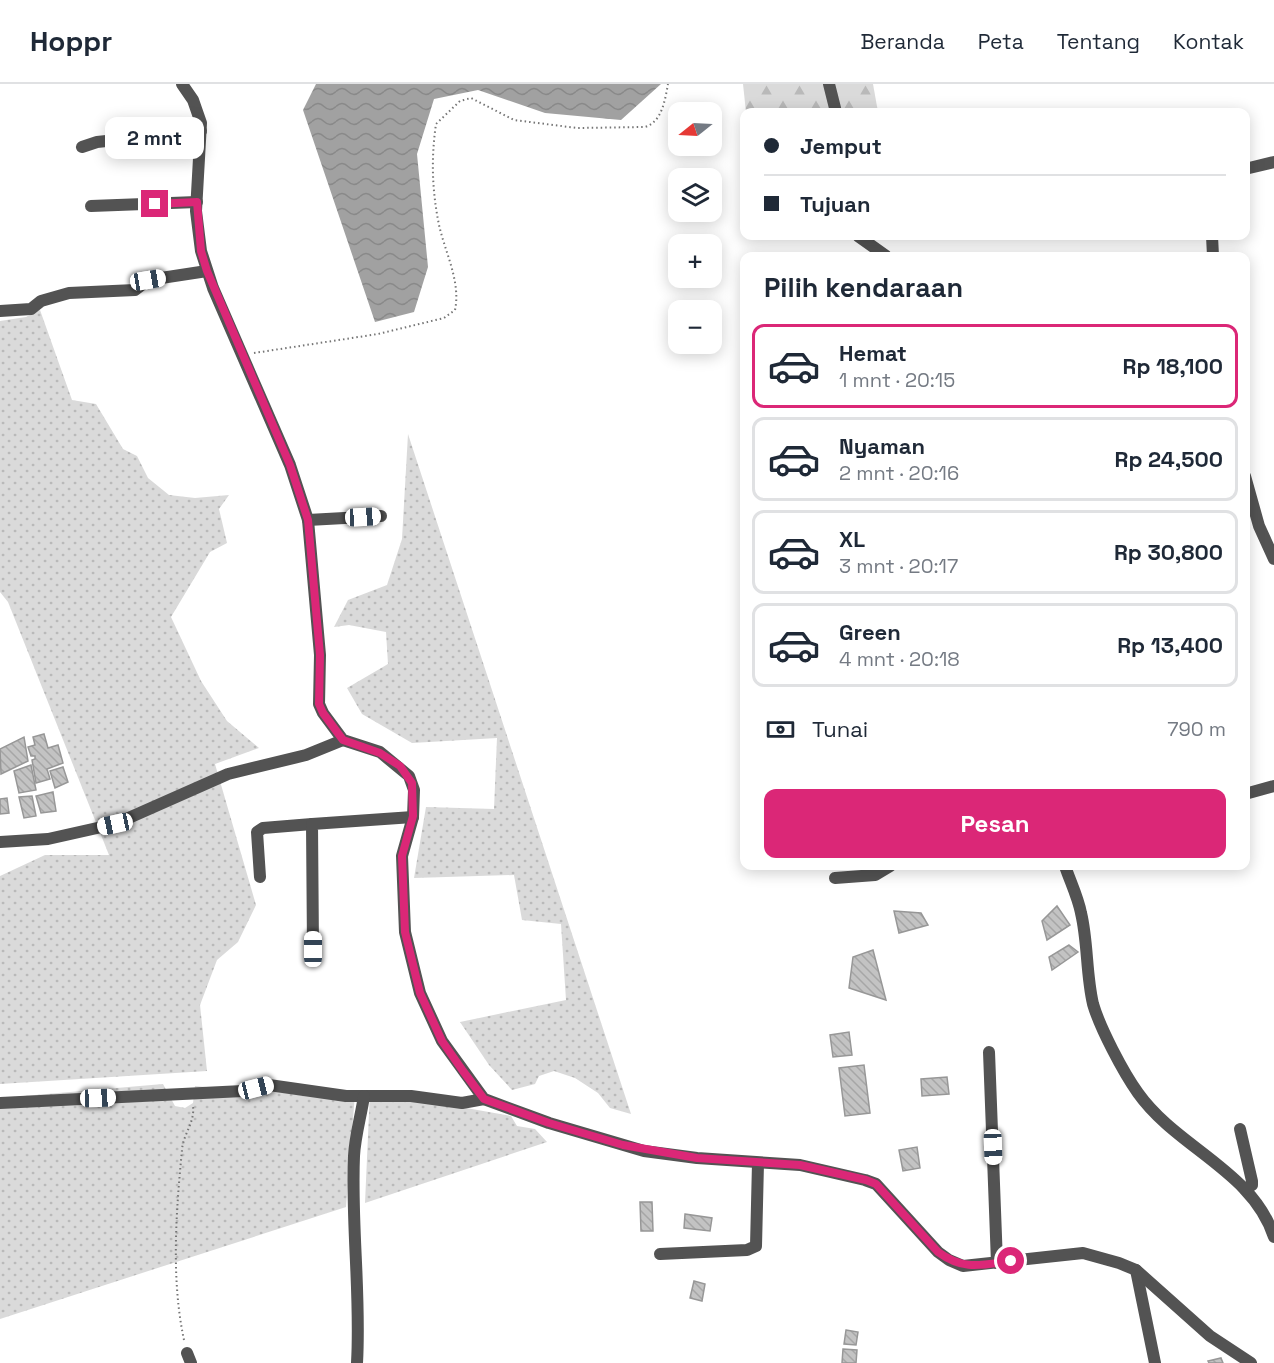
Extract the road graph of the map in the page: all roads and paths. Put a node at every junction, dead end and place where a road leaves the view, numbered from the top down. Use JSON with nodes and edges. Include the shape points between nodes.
{"nodes":[{"id":1,"x":182,"y":84,"type":"edge"},
{"id":2,"x":668,"y":84,"type":"edge"},
{"id":3,"x":829,"y":84,"type":"edge"},
{"id":4,"x":835,"y":108,"type":"edge"},
{"id":5,"x":201,"y":131,"type":"junction"},
{"id":6,"x":82,"y":147,"type":"dead end"},
{"id":7,"x":1274,"y":162,"type":"edge"},
{"id":8,"x":1250,"y":169,"type":"edge"},
{"id":9,"x":197,"y":202,"type":"junction"},
{"id":10,"x":92,"y":206,"type":"dead end"},
{"id":11,"x":864,"y":240,"type":"edge"},
{"id":12,"x":880,"y":252,"type":"edge"},
{"id":13,"x":207,"y":271,"type":"junction"},
{"id":14,"x":0,"y":311,"type":"edge"},
{"id":15,"x":242,"y":354,"type":"junction"},
{"id":16,"x":1250,"y":494,"type":"edge"},
{"id":17,"x":381,"y":516,"type":"dead end"},
{"id":18,"x":308,"y":520,"type":"junction"},
{"id":19,"x":1274,"y":559,"type":"edge"},
{"id":20,"x":343,"y":740,"type":"junction"},
{"id":21,"x":1274,"y":786,"type":"edge"},
{"id":22,"x":1250,"y":793,"type":"edge"},
{"id":23,"x":413,"y":816,"type":"junction"},
{"id":24,"x":312,"y":824,"type":"junction"},
{"id":25,"x":0,"y":842,"type":"edge"},
{"id":26,"x":883,"y":870,"type":"edge"},
{"id":27,"x":1066,"y":870,"type":"edge"},
{"id":28,"x":260,"y":877,"type":"dead end"},
{"id":29,"x":835,"y":878,"type":"dead end"},
{"id":30,"x":313,"y":949,"type":"dead end"},
{"id":31,"x":989,"y":1052,"type":"dead end"},
{"id":32,"x":192,"y":1094,"type":"junction"},
{"id":33,"x":364,"y":1096,"type":"junction"},
{"id":34,"x":484,"y":1099,"type":"junction"},
{"id":35,"x":0,"y":1103,"type":"edge"},
{"id":36,"x":1240,"y":1128,"type":"dead end"},
{"id":37,"x":758,"y":1163,"type":"junction"},
{"id":38,"x":1245,"y":1189,"type":"junction"},
{"id":39,"x":1274,"y":1237,"type":"edge"},
{"id":40,"x":660,"y":1254,"type":"dead end"},
{"id":41,"x":997,"y":1263,"type":"junction"},
{"id":42,"x":1136,"y":1270,"type":"junction"},
{"id":43,"x":189,"y":1358,"type":"edge"},
{"id":44,"x":357,"y":1363,"type":"edge"},
{"id":45,"x":1155,"y":1363,"type":"edge"},
{"id":46,"x":1251,"y":1363,"type":"edge"}],
"edges":[{"from":1,"to":5,"type":"street","via":[[193,100]]},
{"from":2,"to":15,"type":"path","via":[[659,116],[645,128],[577,128],[514,120],[471,98],[460,101],[436,124],[431,180],[458,296],[455,310],[444,318],[378,334]]},
{"from":3,"to":4,"type":"street"},
{"from":5,"to":6,"type":"street"},
{"from":5,"to":9,"type":"street"},
{"from":7,"to":8,"type":"street"},
{"from":9,"to":10,"type":"street"},
{"from":9,"to":13,"type":"street","via":[[201,251]]},
{"from":11,"to":12,"type":"street"},
{"from":13,"to":14,"type":"street","via":[[148,280],[135,290],[69,293],[31,309]]},
{"from":13,"to":15,"type":"street"},
{"from":15,"to":18,"type":"street","via":[[290,465]]},
{"from":16,"to":19,"type":"street"},
{"from":17,"to":18,"type":"street"},
{"from":18,"to":20,"type":"street","via":[[320,655],[319,704]]},
{"from":20,"to":23,"type":"street","via":[[380,753],[409,776],[414,790]]},
{"from":20,"to":25,"type":"street","via":[[306,755],[228,774],[115,824],[48,839]]},
{"from":21,"to":22,"type":"street"},
{"from":23,"to":24,"type":"street"},
{"from":23,"to":34,"type":"street","via":[[402,856],[405,932],[420,993],[442,1041]]},
{"from":24,"to":28,"type":"street","via":[[263,828],[257,832]]},
{"from":24,"to":30,"type":"street"},
{"from":26,"to":29,"type":"street","via":[[875,875]]},
{"from":27,"to":38,"type":"street","via":[[1081,913],[1092,1001],[1137,1093],[1163,1122]]},
{"from":31,"to":41,"type":"street"},
{"from":32,"to":33,"type":"street","via":[[269,1085]]},
{"from":32,"to":35,"type":"street"},
{"from":32,"to":43,"type":"path","via":[[195,1116],[182,1145],[177,1240],[179,1318]]},
{"from":33,"to":34,"type":"street","via":[[411,1096],[462,1103]]},
{"from":33,"to":44,"type":"street","via":[[354,1153],[359,1289]]},
{"from":34,"to":37,"type":"street","via":[[549,1123],[644,1150]]},
{"from":36,"to":38,"type":"street","via":[[1252,1181]]},
{"from":37,"to":40,"type":"street","via":[[756,1246],[747,1250]]},
{"from":37,"to":41,"type":"street","via":[[800,1165],[872,1182],[949,1260],[963,1266]]},
{"from":38,"to":39,"type":"street","via":[[1268,1217]]},
{"from":41,"to":42,"type":"street","via":[[1083,1253]]},
{"from":42,"to":45,"type":"street"},
{"from":42,"to":46,"type":"street","via":[[1210,1336]]}]}
